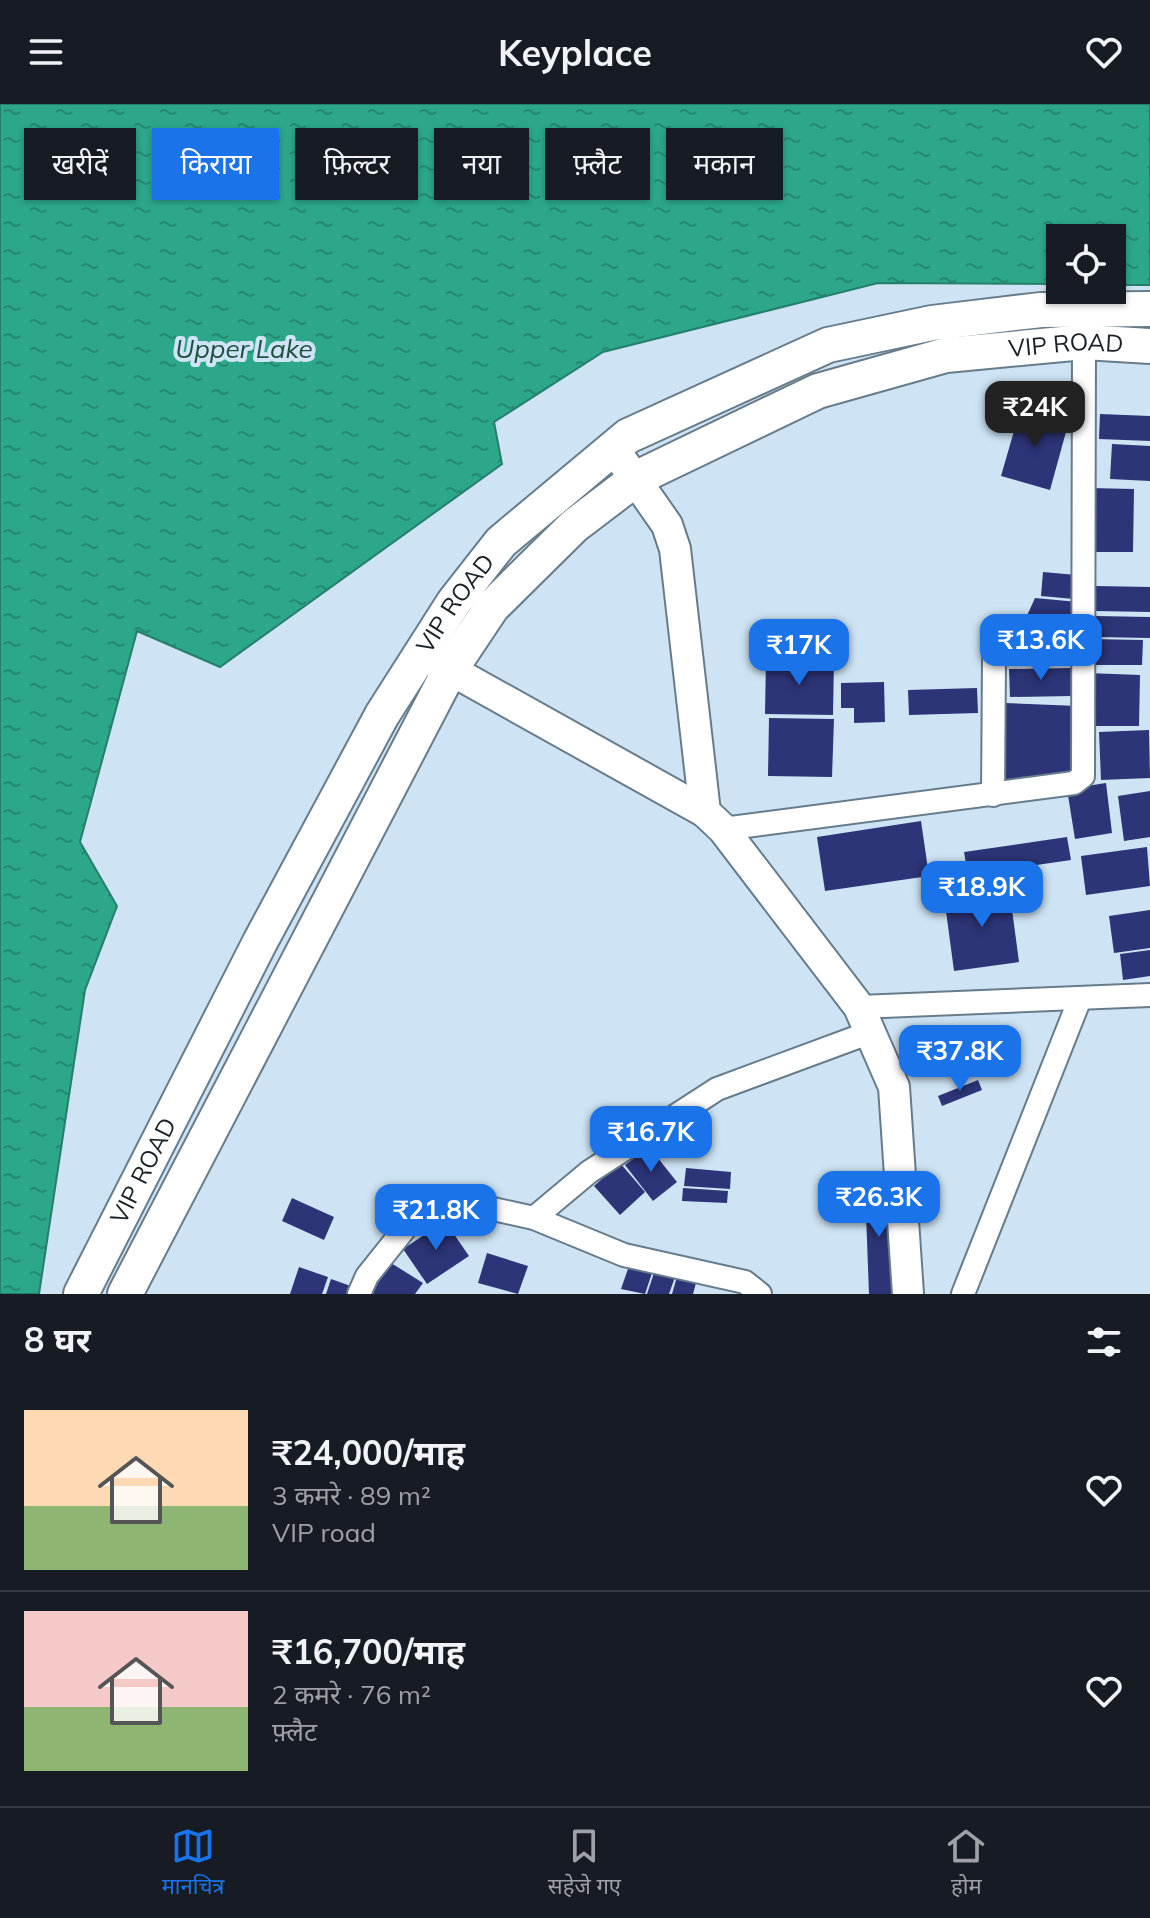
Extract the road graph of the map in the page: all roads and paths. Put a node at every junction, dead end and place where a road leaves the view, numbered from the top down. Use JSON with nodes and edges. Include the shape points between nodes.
{"nodes":[{"id":1,"x":1150,"y":309,"type":"edge"},
{"id":2,"x":1084,"y":342,"type":"junction"},
{"id":3,"x":1150,"y":346,"type":"edge"},
{"id":4,"x":614,"y":449,"type":"junction"},
{"id":5,"x":637,"y":478,"type":"junction"},
{"id":6,"x":994,"y":660,"type":"dead end"},
{"id":7,"x":436,"y":662,"type":"junction"},
{"id":8,"x":993,"y":795,"type":"junction"},
{"id":9,"x":714,"y":821,"type":"junction"},
{"id":10,"x":1150,"y":995,"type":"edge"},
{"id":11,"x":1079,"y":1001,"type":"junction"},
{"id":12,"x":865,"y":1019,"type":"junction"},
{"id":13,"x":534,"y":1218,"type":"junction"},
{"id":14,"x":81,"y":1294,"type":"edge"},
{"id":15,"x":125,"y":1294,"type":"edge"},
{"id":16,"x":359,"y":1294,"type":"edge"},
{"id":17,"x":760,"y":1294,"type":"edge"},
{"id":18,"x":908,"y":1294,"type":"edge"},
{"id":19,"x":963,"y":1294,"type":"edge"}],
"edges":[{"from":1,"to":4,"type":"main road","name":"VIP ROAD","via":[[1041,310],[932,323],[828,345],[628,436]]},
{"from":2,"to":3,"type":"main road","name":"VIP ROAD"},
{"from":2,"to":5,"type":"main road","name":"VIP ROAD","via":[[946,355],[818,391]]},
{"from":2,"to":8,"type":"street","via":[[1083,776],[1074,783]]},
{"from":4,"to":5,"type":"street"},
{"from":4,"to":7,"type":"main road","name":"VIP ROAD","via":[[501,542],[454,602]]},
{"from":5,"to":7,"type":"main road","name":"VIP ROAD","via":[[574,526]]},
{"from":5,"to":9,"type":"street","via":[[667,525],[675,549]]},
{"from":6,"to":8,"type":"street"},
{"from":7,"to":9,"type":"street"},
{"from":7,"to":14,"type":"main road","name":"VIP ROAD","via":[[382,715]]},
{"from":7,"to":15,"type":"main road","name":"VIP ROAD"},
{"from":8,"to":9,"type":"street"},
{"from":9,"to":12,"type":"street"},
{"from":10,"to":11,"type":"street"},
{"from":11,"to":12,"type":"street"},
{"from":11,"to":19,"type":"street"},
{"from":12,"to":13,"type":"street","via":[[717,1089],[589,1172]]},
{"from":12,"to":18,"type":"street","via":[[894,1087]]},
{"from":13,"to":16,"type":"street","via":[[457,1201],[426,1202],[367,1276]]},
{"from":13,"to":17,"type":"street","via":[[624,1255],[745,1282]]}]}
